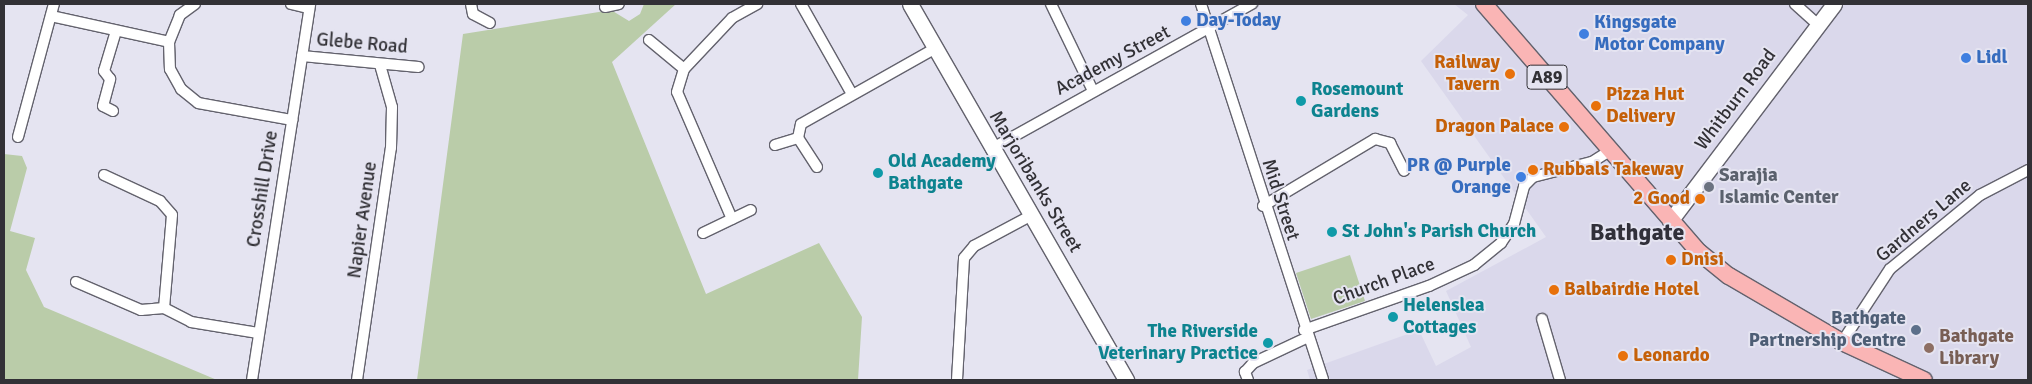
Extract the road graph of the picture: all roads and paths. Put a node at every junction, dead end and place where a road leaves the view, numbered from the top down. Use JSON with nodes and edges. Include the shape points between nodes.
{"nodes":[{"id":1,"x":54,"y":4,"type":"edge"},
{"id":2,"x":194,"y":4,"type":"edge"},
{"id":3,"x":291,"y":4,"type":"edge"},
{"id":4,"x":471,"y":4,"type":"edge"},
{"id":5,"x":619,"y":4,"type":"edge"},
{"id":6,"x":757,"y":4,"type":"edge"},
{"id":7,"x":801,"y":4,"type":"edge"},
{"id":8,"x":910,"y":4,"type":"edge"},
{"id":9,"x":1051,"y":4,"type":"edge"},
{"id":10,"x":1201,"y":4,"type":"edge"},
{"id":11,"x":1252,"y":4,"type":"edge"},
{"id":12,"x":1484,"y":4,"type":"edge"},
{"id":13,"x":1795,"y":4,"type":"edge"},
{"id":14,"x":1834,"y":4,"type":"edge"},
{"id":15,"x":309,"y":6,"type":"edge"},
{"id":16,"x":605,"y":6,"type":"dead end"},
{"id":17,"x":51,"y":16,"type":"junction"},
{"id":18,"x":490,"y":24,"type":"dead end"},
{"id":19,"x":1818,"y":25,"type":"junction"},
{"id":20,"x":1210,"y":29,"type":"junction"},
{"id":21,"x":116,"y":31,"type":"junction"},
{"id":22,"x":649,"y":40,"type":"dead end"},
{"id":23,"x":169,"y":42,"type":"junction"},
{"id":24,"x":936,"y":48,"type":"junction"},
{"id":25,"x":302,"y":56,"type":"junction"},
{"id":26,"x":380,"y":65,"type":"junction"},
{"id":27,"x":418,"y":66,"type":"dead end"},
{"id":28,"x":684,"y":69,"type":"junction"},
{"id":29,"x":1093,"y":91,"type":"junction"},
{"id":30,"x":852,"y":94,"type":"junction"},
{"id":31,"x":113,"y":111,"type":"dead end"},
{"id":32,"x":292,"y":120,"type":"junction"},
{"id":33,"x":18,"y":137,"type":"dead end"},
{"id":34,"x":798,"y":138,"type":"junction"},
{"id":35,"x":775,"y":145,"type":"dead end"},
{"id":36,"x":991,"y":149,"type":"junction"},
{"id":37,"x":1611,"y":150,"type":"junction"},
{"id":38,"x":1399,"y":166,"type":"dead end"},
{"id":39,"x":817,"y":167,"type":"dead end"},
{"id":40,"x":2028,"y":170,"type":"edge"},
{"id":41,"x":104,"y":175,"type":"dead end"},
{"id":42,"x":1263,"y":206,"type":"junction"},
{"id":43,"x":751,"y":210,"type":"dead end"},
{"id":44,"x":1032,"y":214,"type":"junction"},
{"id":45,"x":732,"y":219,"type":"junction"},
{"id":46,"x":1670,"y":221,"type":"junction"},
{"id":47,"x":703,"y":233,"type":"dead end"},
{"id":48,"x":76,"y":282,"type":"dead end"},
{"id":49,"x":164,"y":308,"type":"junction"},
{"id":50,"x":1542,"y":319,"type":"dead end"},
{"id":51,"x":258,"y":333,"type":"junction"},
{"id":52,"x":1305,"y":334,"type":"junction"},
{"id":53,"x":1842,"y":342,"type":"junction"},
{"id":54,"x":252,"y":380,"type":"edge"},
{"id":55,"x":357,"y":380,"type":"edge"},
{"id":56,"x":957,"y":380,"type":"edge"},
{"id":57,"x":1126,"y":380,"type":"edge"},
{"id":58,"x":1248,"y":380,"type":"edge"},
{"id":59,"x":1322,"y":380,"type":"edge"},
{"id":60,"x":1560,"y":380,"type":"edge"},
{"id":61,"x":1924,"y":380,"type":"edge"}],
"edges":[{"from":1,"to":17,"type":"street"},
{"from":2,"to":23,"type":"street","via":[[180,15]]},
{"from":3,"to":15,"type":"street"},
{"from":4,"to":18,"type":"street","via":[[473,14]]},
{"from":5,"to":16,"type":"street"},
{"from":6,"to":28,"type":"street","via":[[732,18]]},
{"from":7,"to":30,"type":"street"},
{"from":8,"to":24,"type":"main road","name":"Marjoribanks Street"},
{"from":9,"to":29,"type":"street"},
{"from":10,"to":20,"type":"street","name":"Mid Street"},
{"from":11,"to":20,"type":"street","name":"Academy Street"},
{"from":12,"to":37,"type":"main road","number":"A89"},
{"from":13,"to":19,"type":"street"},
{"from":14,"to":19,"type":"main road","name":"Whitburn Road"},
{"from":15,"to":25,"type":"street","name":"Crosshill Drive"},
{"from":17,"to":21,"type":"street"},
{"from":17,"to":33,"type":"street"},
{"from":19,"to":46,"type":"main road","name":"Whitburn Road"},
{"from":20,"to":29,"type":"street","name":"Academy Street"},
{"from":20,"to":42,"type":"street","name":"Mid Street"},
{"from":21,"to":23,"type":"street"},
{"from":21,"to":31,"type":"street","via":[[104,71],[110,79],[103,106]]},
{"from":22,"to":28,"type":"street"},
{"from":23,"to":32,"type":"street","via":[[170,69],[181,89],[198,103]]},
{"from":24,"to":30,"type":"street"},
{"from":24,"to":36,"type":"main road","name":"Marjoribanks Street"},
{"from":25,"to":26,"type":"street","name":"Glebe Road"},
{"from":25,"to":32,"type":"street","name":"Crosshill Drive"},
{"from":26,"to":27,"type":"street","name":"Glebe Road"},
{"from":26,"to":55,"type":"street","name":"Napier Avenue","via":[[392,107],[391,148]]},
{"from":28,"to":45,"type":"street","via":[[679,103]]},
{"from":29,"to":36,"type":"street","name":"Academy Street"},
{"from":30,"to":34,"type":"street","via":[[801,124]]},
{"from":32,"to":51,"type":"street","name":"Crosshill Drive"},
{"from":34,"to":35,"type":"street"},
{"from":34,"to":39,"type":"street"},
{"from":36,"to":44,"type":"main road","name":"Marjoribanks Street"},
{"from":37,"to":46,"type":"main road","number":"A89"},
{"from":37,"to":52,"type":"street","name":"Church Place","via":[[1592,162],[1533,177],[1524,186],[1514,224],[1501,243],[1474,265]]},
{"from":38,"to":42,"type":"street","via":[[1390,144],[1375,139]]},
{"from":40,"to":53,"type":"street","name":"Gardners Lane","via":[[1980,195],[1890,269]]},
{"from":41,"to":49,"type":"street","via":[[160,201],[172,215]]},
{"from":42,"to":52,"type":"street","name":"Mid Street"},
{"from":43,"to":45,"type":"street"},
{"from":44,"to":56,"type":"street","via":[[974,246],[964,258]]},
{"from":44,"to":57,"type":"main road","name":"Marjoribanks Street"},
{"from":45,"to":47,"type":"street"},
{"from":46,"to":53,"type":"main road","number":"A89","via":[[1729,276]]},
{"from":48,"to":49,"type":"street","via":[[141,310]]},
{"from":49,"to":51,"type":"street","via":[[191,322]]},
{"from":50,"to":60,"type":"street","via":[[1554,347]]},
{"from":51,"to":54,"type":"street","name":"Crosshill Drive"},
{"from":52,"to":58,"type":"street","name":"Church Place","via":[[1253,363],[1245,372]]},
{"from":52,"to":59,"type":"street","name":"Mid Street"},
{"from":53,"to":61,"type":"main road","number":"A89"}]}
